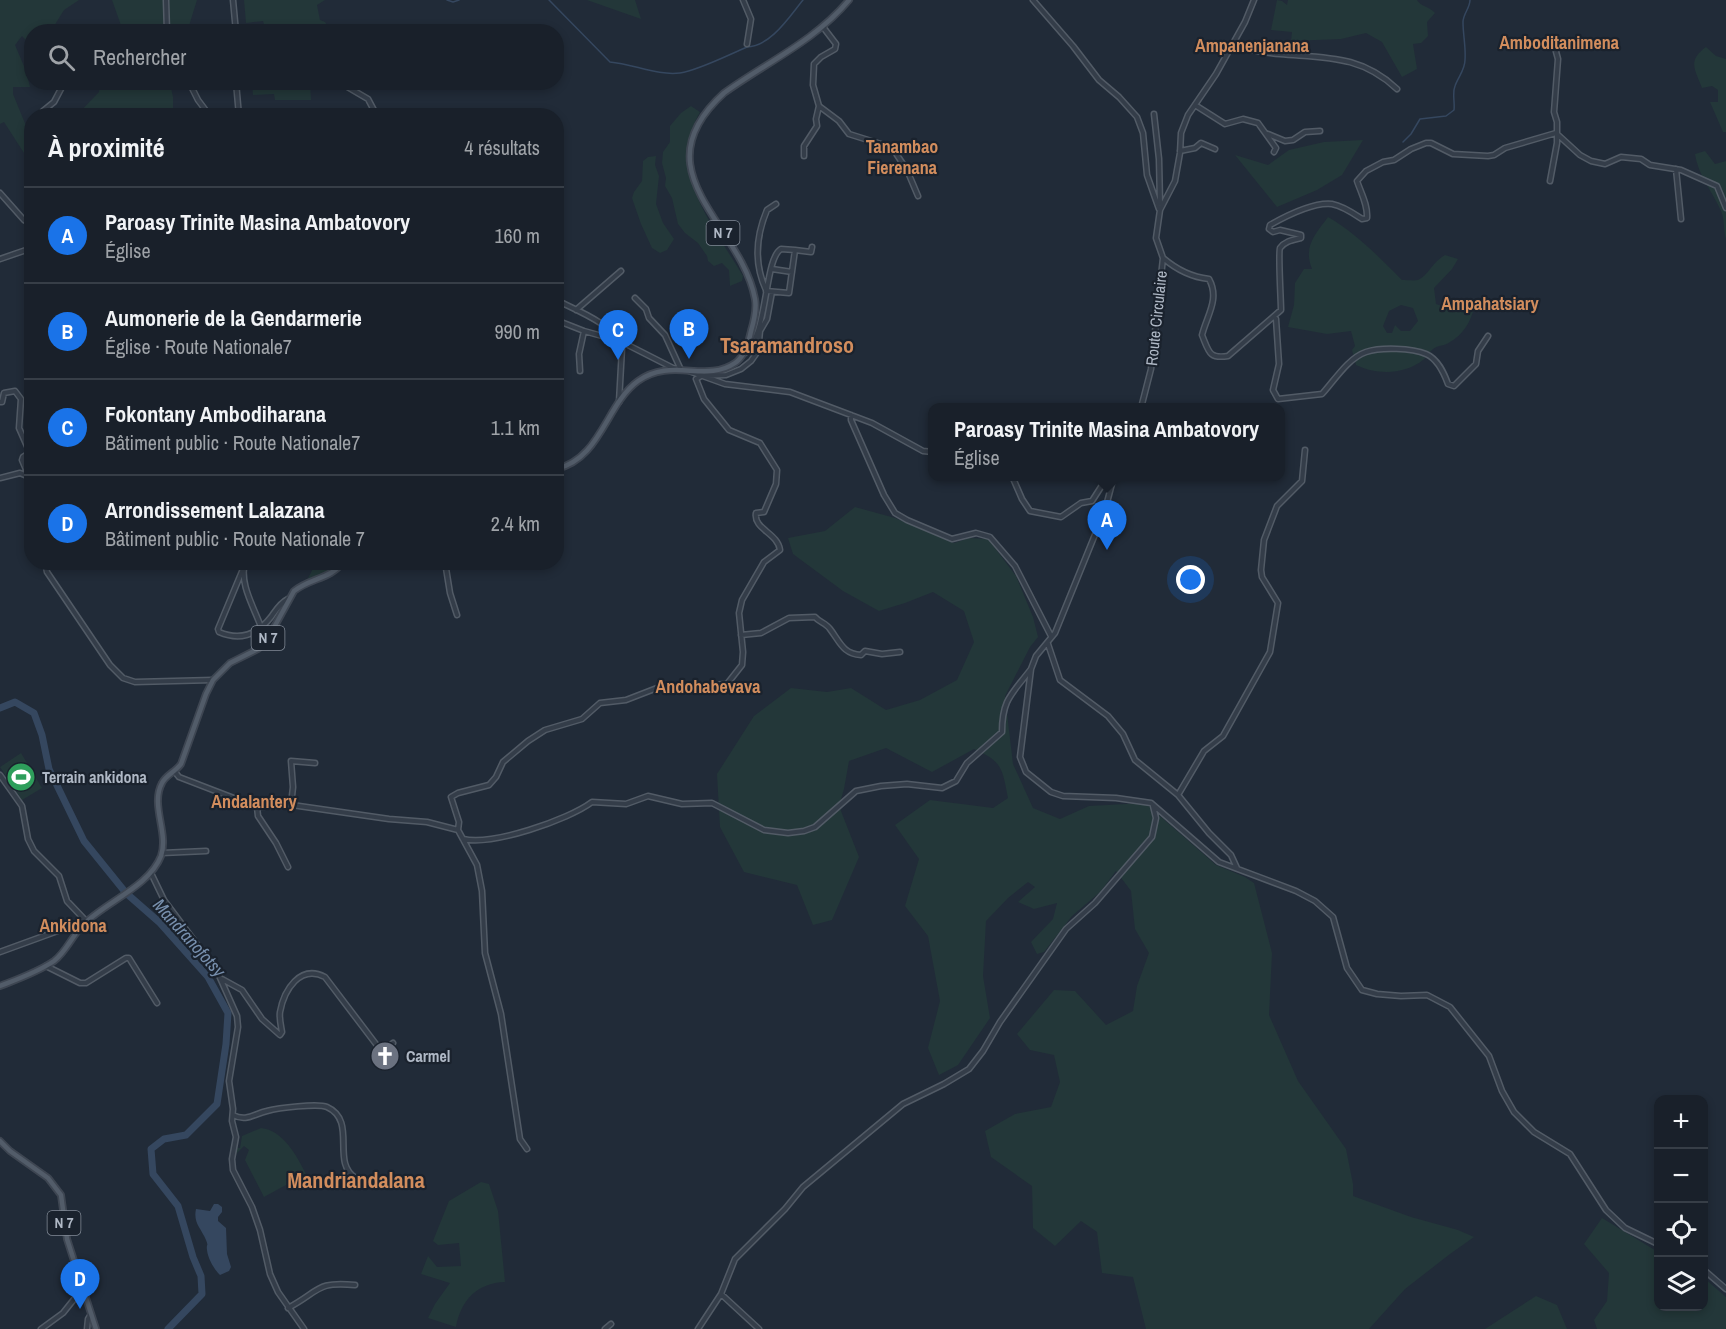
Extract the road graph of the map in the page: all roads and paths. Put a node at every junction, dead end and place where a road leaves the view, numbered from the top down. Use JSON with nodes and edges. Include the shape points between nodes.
{"nodes":[{"id":1,"x":166,"y":0,"type":"edge"},
{"id":2,"x":234,"y":0,"type":"edge"},
{"id":3,"x":744,"y":0,"type":"edge"},
{"id":4,"x":849,"y":0,"type":"edge"},
{"id":5,"x":1033,"y":0,"type":"edge"},
{"id":6,"x":1254,"y":0,"type":"edge"},
{"id":7,"x":166,"y":24,"type":"edge"},
{"id":8,"x":236,"y":24,"type":"edge"},
{"id":9,"x":823,"y":27,"type":"junction"},
{"id":10,"x":1542,"y":43,"type":"dead end"},
{"id":11,"x":747,"y":44,"type":"dead end"},
{"id":12,"x":1230,"y":47,"type":"junction"},
{"id":13,"x":1397,"y":89,"type":"dead end"},
{"id":14,"x":60,"y":90,"type":"edge"},
{"id":15,"x":193,"y":90,"type":"edge"},
{"id":16,"x":237,"y":90,"type":"edge"},
{"id":17,"x":353,"y":90,"type":"edge"},
{"id":18,"x":819,"y":105,"type":"junction"},
{"id":19,"x":1195,"y":105,"type":"junction"},
{"id":20,"x":47,"y":108,"type":"edge"},
{"id":21,"x":204,"y":108,"type":"edge"},
{"id":22,"x":238,"y":108,"type":"edge"},
{"id":23,"x":373,"y":108,"type":"edge"},
{"id":24,"x":1154,"y":114,"type":"dead end"},
{"id":25,"x":1320,"y":131,"type":"dead end"},
{"id":26,"x":1556,"y":133,"type":"junction"},
{"id":27,"x":1268,"y":134,"type":"junction"},
{"id":28,"x":1215,"y":149,"type":"dead end"},
{"id":29,"x":1180,"y":151,"type":"junction"},
{"id":30,"x":1274,"y":153,"type":"dead end"},
{"id":31,"x":804,"y":156,"type":"dead end"},
{"id":32,"x":1676,"y":169,"type":"junction"},
{"id":33,"x":1550,"y":182,"type":"dead end"},
{"id":34,"x":0,"y":193,"type":"edge"},
{"id":35,"x":918,"y":196,"type":"dead end"},
{"id":36,"x":776,"y":204,"type":"dead end"},
{"id":37,"x":1726,"y":208,"type":"edge"},
{"id":38,"x":1160,"y":210,"type":"junction"},
{"id":39,"x":1681,"y":219,"type":"dead end"},
{"id":40,"x":24,"y":220,"type":"edge"},
{"id":41,"x":812,"y":247,"type":"dead end"},
{"id":42,"x":795,"y":250,"type":"junction"},
{"id":43,"x":24,"y":251,"type":"edge"},
{"id":44,"x":1163,"y":258,"type":"junction"},
{"id":45,"x":0,"y":259,"type":"edge"},
{"id":46,"x":772,"y":268,"type":"junction"},
{"id":47,"x":621,"y":271,"type":"dead end"},
{"id":48,"x":792,"y":272,"type":"junction"},
{"id":49,"x":766,"y":291,"type":"junction"},
{"id":50,"x":772,"y":292,"type":"junction"},
{"id":51,"x":635,"y":298,"type":"dead end"},
{"id":52,"x":564,"y":304,"type":"edge"},
{"id":53,"x":576,"y":310,"type":"junction"},
{"id":54,"x":1274,"y":317,"type":"junction"},
{"id":55,"x":564,"y":323,"type":"edge"},
{"id":56,"x":584,"y":331,"type":"junction"},
{"id":57,"x":1488,"y":336,"type":"dead end"},
{"id":58,"x":620,"y":341,"type":"junction"},
{"id":59,"x":740,"y":356,"type":"junction"},
{"id":60,"x":678,"y":369,"type":"junction"},
{"id":61,"x":580,"y":371,"type":"dead end"},
{"id":62,"x":701,"y":374,"type":"junction"},
{"id":63,"x":0,"y":402,"type":"edge"},
{"id":64,"x":620,"y":402,"type":"junction"},
{"id":65,"x":1142,"y":403,"type":"edge"},
{"id":66,"x":850,"y":415,"type":"junction"},
{"id":67,"x":24,"y":438,"type":"edge"},
{"id":68,"x":1305,"y":450,"type":"dead end"},
{"id":69,"x":928,"y":452,"type":"edge"},
{"id":70,"x":564,"y":466,"type":"edge"},
{"id":71,"x":24,"y":475,"type":"edge"},
{"id":72,"x":0,"y":478,"type":"edge"},
{"id":73,"x":1014,"y":481,"type":"edge"},
{"id":74,"x":1105,"y":481,"type":"edge"},
{"id":75,"x":1113,"y":481,"type":"edge"},
{"id":76,"x":47,"y":570,"type":"edge"},
{"id":77,"x":243,"y":570,"type":"edge"},
{"id":78,"x":243,"y":570,"type":"edge"},
{"id":79,"x":337,"y":570,"type":"edge"},
{"id":80,"x":446,"y":570,"type":"edge"},
{"id":81,"x":288,"y":599,"type":"junction"},
{"id":82,"x":457,"y":615,"type":"dead end"},
{"id":83,"x":261,"y":627,"type":"junction"},
{"id":84,"x":741,"y":635,"type":"junction"},
{"id":85,"x":1051,"y":636,"type":"junction"},
{"id":86,"x":1048,"y":643,"type":"junction"},
{"id":87,"x":900,"y":652,"type":"dead end"},
{"id":88,"x":1031,"y":669,"type":"junction"},
{"id":89,"x":213,"y":681,"type":"junction"},
{"id":90,"x":315,"y":763,"type":"dead end"},
{"id":91,"x":175,"y":772,"type":"junction"},
{"id":92,"x":0,"y":776,"type":"edge"},
{"id":93,"x":1178,"y":795,"type":"junction"},
{"id":94,"x":1151,"y":803,"type":"junction"},
{"id":95,"x":291,"y":805,"type":"junction"},
{"id":96,"x":257,"y":807,"type":"junction"},
{"id":97,"x":458,"y":830,"type":"junction"},
{"id":98,"x":463,"y":839,"type":"junction"},
{"id":99,"x":206,"y":851,"type":"dead end"},
{"id":100,"x":162,"y":853,"type":"junction"},
{"id":101,"x":288,"y":867,"type":"dead end"},
{"id":102,"x":1237,"y":868,"type":"junction"},
{"id":103,"x":151,"y":873,"type":"junction"},
{"id":104,"x":87,"y":920,"type":"junction"},
{"id":105,"x":0,"y":952,"type":"edge"},
{"id":106,"x":46,"y":966,"type":"junction"},
{"id":107,"x":221,"y":979,"type":"junction"},
{"id":108,"x":0,"y":986,"type":"edge"},
{"id":109,"x":157,"y":1003,"type":"dead end"},
{"id":110,"x":393,"y":1043,"type":"dead end"},
{"id":111,"x":233,"y":1115,"type":"junction"},
{"id":112,"x":0,"y":1142,"type":"edge"},
{"id":113,"x":527,"y":1149,"type":"dead end"},
{"id":114,"x":356,"y":1178,"type":"dead end"},
{"id":115,"x":1654,"y":1242,"type":"edge"},
{"id":116,"x":1708,"y":1273,"type":"edge"},
{"id":117,"x":355,"y":1285,"type":"dead end"},
{"id":118,"x":83,"y":1288,"type":"junction"},
{"id":119,"x":1726,"y":1289,"type":"edge"},
{"id":120,"x":721,"y":1294,"type":"junction"},
{"id":121,"x":288,"y":1308,"type":"junction"},
{"id":122,"x":92,"y":1313,"type":"junction"},
{"id":123,"x":610,"y":1324,"type":"dead end"},
{"id":124,"x":41,"y":1329,"type":"edge"},
{"id":125,"x":87,"y":1329,"type":"edge"},
{"id":126,"x":96,"y":1329,"type":"edge"},
{"id":127,"x":304,"y":1329,"type":"edge"},
{"id":128,"x":605,"y":1329,"type":"edge"},
{"id":129,"x":698,"y":1329,"type":"edge"},
{"id":130,"x":759,"y":1329,"type":"edge"}],
"edges":[{"from":1,"to":7,"type":"street"},
{"from":2,"to":8,"type":"street"},
{"from":3,"to":11,"type":"street","via":[[751,19]]},
{"from":4,"to":9,"type":"main road","number":"N 7"},
{"from":5,"to":38,"type":"street","via":[[1099,80],[1137,117],[1143,133],[1147,175]]},
{"from":6,"to":12,"type":"street","name":"Route Circulaire"},
{"from":9,"to":18,"type":"street","via":[[836,44],[835,49],[814,64],[813,85]]},
{"from":9,"to":59,"type":"main road","number":"N 7","via":[[724,93],[694,129],[690,157],[695,184],[740,261],[755,301],[752,330]]},
{"from":10,"to":26,"type":"street","via":[[1555,48],[1558,59]]},
{"from":12,"to":13,"type":"street","via":[[1344,61],[1370,68]]},
{"from":12,"to":19,"type":"street","name":"Route Circulaire"},
{"from":14,"to":20,"type":"street"},
{"from":15,"to":21,"type":"street"},
{"from":16,"to":22,"type":"street"},
{"from":17,"to":23,"type":"street","via":[[368,99]]},
{"from":18,"to":31,"type":"street","via":[[817,126],[804,146]]},
{"from":18,"to":35,"type":"street","via":[[849,134],[895,152]]},
{"from":19,"to":27,"type":"street","via":[[1225,123],[1243,119],[1258,123]]},
{"from":19,"to":29,"type":"street","name":"Route Circulaire","via":[[1181,134]]},
{"from":24,"to":38,"type":"street"},
{"from":25,"to":27,"type":"street","via":[[1305,132],[1285,141]]},
{"from":26,"to":32,"type":"street","via":[[1591,161],[1605,164],[1621,157]]},
{"from":26,"to":33,"type":"street"},
{"from":26,"to":54,"type":"street","via":[[1488,156],[1453,154],[1426,143],[1366,171],[1357,181],[1368,210],[1367,218],[1331,204],[1297,210],[1270,225],[1273,232],[1298,232],[1302,236],[1279,249],[1281,310]]},
{"from":27,"to":30,"type":"street","via":[[1276,148]]},
{"from":28,"to":29,"type":"street","via":[[1201,143]]},
{"from":29,"to":38,"type":"street","name":"Route Circulaire","via":[[1174,181]]},
{"from":32,"to":37,"type":"street","via":[[1717,186]]},
{"from":32,"to":39,"type":"street"},
{"from":34,"to":40,"type":"street"},
{"from":36,"to":49,"type":"street","via":[[767,210],[759,236],[758,268]]},
{"from":38,"to":44,"type":"street","name":"Route Circulaire","via":[[1156,238]]},
{"from":41,"to":42,"type":"street","via":[[811,252]]},
{"from":42,"to":46,"type":"street","via":[[778,251]]},
{"from":42,"to":48,"type":"street"},
{"from":43,"to":45,"type":"street"},
{"from":44,"to":54,"type":"street","via":[[1195,278],[1209,279],[1215,289],[1202,335],[1211,355],[1228,356]]},
{"from":44,"to":65,"type":"street","name":"Route Circulaire","via":[[1151,369]]},
{"from":46,"to":48,"type":"street"},
{"from":46,"to":49,"type":"street"},
{"from":47,"to":53,"type":"street"},
{"from":48,"to":50,"type":"street","via":[[789,293]]},
{"from":49,"to":50,"type":"street"},
{"from":49,"to":59,"type":"street","via":[[752,345]]},
{"from":50,"to":62,"type":"street","via":[[758,351],[751,361],[726,375]]},
{"from":51,"to":60,"type":"street","via":[[665,335]]},
{"from":52,"to":53,"type":"street"},
{"from":53,"to":58,"type":"street"},
{"from":54,"to":57,"type":"street","via":[[1280,364],[1273,390],[1278,399],[1322,394],[1359,356],[1393,348],[1427,355],[1441,368],[1448,384],[1454,386],[1476,364],[1478,351]]},
{"from":55,"to":56,"type":"street"},
{"from":56,"to":58,"type":"street"},
{"from":56,"to":61,"type":"street"},
{"from":58,"to":60,"type":"street"},
{"from":58,"to":64,"type":"street"},
{"from":59,"to":62,"type":"main road","via":[[736,363]]},
{"from":60,"to":62,"type":"main road"},
{"from":60,"to":64,"type":"main road","via":[[646,376],[629,388]]},
{"from":62,"to":66,"type":"street","via":[[736,386],[790,392]]},
{"from":62,"to":84,"type":"street","via":[[696,379],[710,407],[729,430],[760,443],[777,470],[776,484],[764,512],[754,517],[774,536],[780,550],[764,562],[742,600]]},
{"from":63,"to":67,"type":"street","via":[[10,390],[21,399],[19,428]]},
{"from":64,"to":70,"type":"main road","via":[[586,451]]},
{"from":66,"to":69,"type":"street"},
{"from":66,"to":85,"type":"street","via":[[895,513],[952,539],[976,533],[990,537],[1015,566]]},
{"from":68,"to":93,"type":"street","via":[[1302,481],[1277,506],[1264,540],[1262,577],[1278,603],[1270,652],[1224,736],[1204,751]]},
{"from":71,"to":72,"type":"street"},
{"from":73,"to":74,"type":"street","via":[[1030,511],[1061,517],[1081,503],[1092,501]]},
{"from":75,"to":85,"type":"street","via":[[1105,510]]},
{"from":76,"to":89,"type":"street","via":[[110,665],[123,678],[135,682]]},
{"from":77,"to":83,"type":"street"},
{"from":78,"to":83,"type":"street","via":[[218,629],[223,634],[241,637]]},
{"from":79,"to":81,"type":"main road","number":"N 7","via":[[309,582]]},
{"from":80,"to":82,"type":"street"},
{"from":81,"to":83,"type":"street"},
{"from":81,"to":89,"type":"main road","number":"N 7","via":[[266,642],[230,663]]},
{"from":84,"to":87,"type":"street","via":[[761,633],[789,618],[815,617],[853,654]]},
{"from":84,"to":97,"type":"street","via":[[741,665],[727,684],[657,688],[626,700],[600,703],[582,718],[545,730],[528,741],[503,762],[489,785],[451,797]]},
{"from":85,"to":86,"type":"street"},
{"from":86,"to":88,"type":"street"},
{"from":86,"to":93,"type":"street","via":[[1060,680],[1108,716],[1123,734],[1135,760]]},
{"from":88,"to":94,"type":"street","via":[[1020,757],[1026,772],[1063,796]]},
{"from":88,"to":98,"type":"street","via":[[1005,703],[1002,732],[967,763],[956,781],[942,788],[907,784],[856,791],[815,827],[804,831],[764,830],[712,803],[682,804],[648,796],[626,804],[592,802],[552,822],[508,837]]},
{"from":89,"to":91,"type":"main road","number":"N 7"},
{"from":90,"to":95,"type":"street","via":[[291,761]]},
{"from":91,"to":96,"type":"street","via":[[179,777]]},
{"from":91,"to":100,"type":"main road","number":"N 7","via":[[167,776],[159,790]]},
{"from":92,"to":104,"type":"street","via":[[22,806],[34,851],[62,880],[67,901]]},
{"from":93,"to":102,"type":"street","via":[[1231,855]]},
{"from":94,"to":102,"type":"street","via":[[1219,862]]},
{"from":94,"to":120,"type":"street","via":[[1156,818],[1152,837],[1095,903],[1066,929],[969,1069],[903,1104],[803,1187],[735,1259]]},
{"from":95,"to":96,"type":"street"},
{"from":95,"to":97,"type":"street","via":[[427,822]]},
{"from":96,"to":101,"type":"street","via":[[258,816]]},
{"from":97,"to":98,"type":"street"},
{"from":98,"to":113,"type":"street","via":[[477,864],[485,953],[501,1014],[520,1138]]},
{"from":99,"to":100,"type":"street"},
{"from":100,"to":103,"type":"main road","number":"N 7"},
{"from":102,"to":115,"type":"street","via":[[1296,891],[1328,911],[1347,968],[1362,990],[1385,995],[1427,995],[1450,1007],[1489,1056],[1514,1112],[1534,1132],[1570,1154],[1606,1210],[1625,1228]]},
{"from":103,"to":104,"type":"main road","number":"N 7"},
{"from":103,"to":107,"type":"street","via":[[164,900]]},
{"from":104,"to":105,"type":"street"},
{"from":104,"to":106,"type":"main road","number":"N 7"},
{"from":106,"to":108,"type":"main road","number":"N 7"},
{"from":106,"to":109,"type":"street","via":[[86,983],[129,958]]},
{"from":107,"to":110,"type":"street","via":[[242,990],[262,1019],[280,1035],[279,1014],[285,997],[305,973],[319,974],[382,1052]]},
{"from":107,"to":111,"type":"street","via":[[238,1027],[229,1081]]},
{"from":111,"to":114,"type":"street","via":[[240,1119],[269,1110],[324,1105],[333,1110],[343,1125],[345,1164]]},
{"from":111,"to":121,"type":"street","via":[[237,1137],[233,1170],[252,1206],[270,1274]]},
{"from":112,"to":118,"type":"main road","number":"N 7","via":[[48,1178],[61,1195],[67,1239]]},
{"from":116,"to":119,"type":"street"},
{"from":117,"to":121,"type":"street","via":[[321,1286]]},
{"from":118,"to":122,"type":"main road","number":"N 7"},
{"from":118,"to":124,"type":"street","via":[[63,1313]]},
{"from":120,"to":129,"type":"street"},
{"from":120,"to":130,"type":"street"},
{"from":121,"to":127,"type":"street"},
{"from":122,"to":125,"type":"street"},
{"from":122,"to":126,"type":"main road","number":"N 7"},
{"from":123,"to":128,"type":"street"}]}
